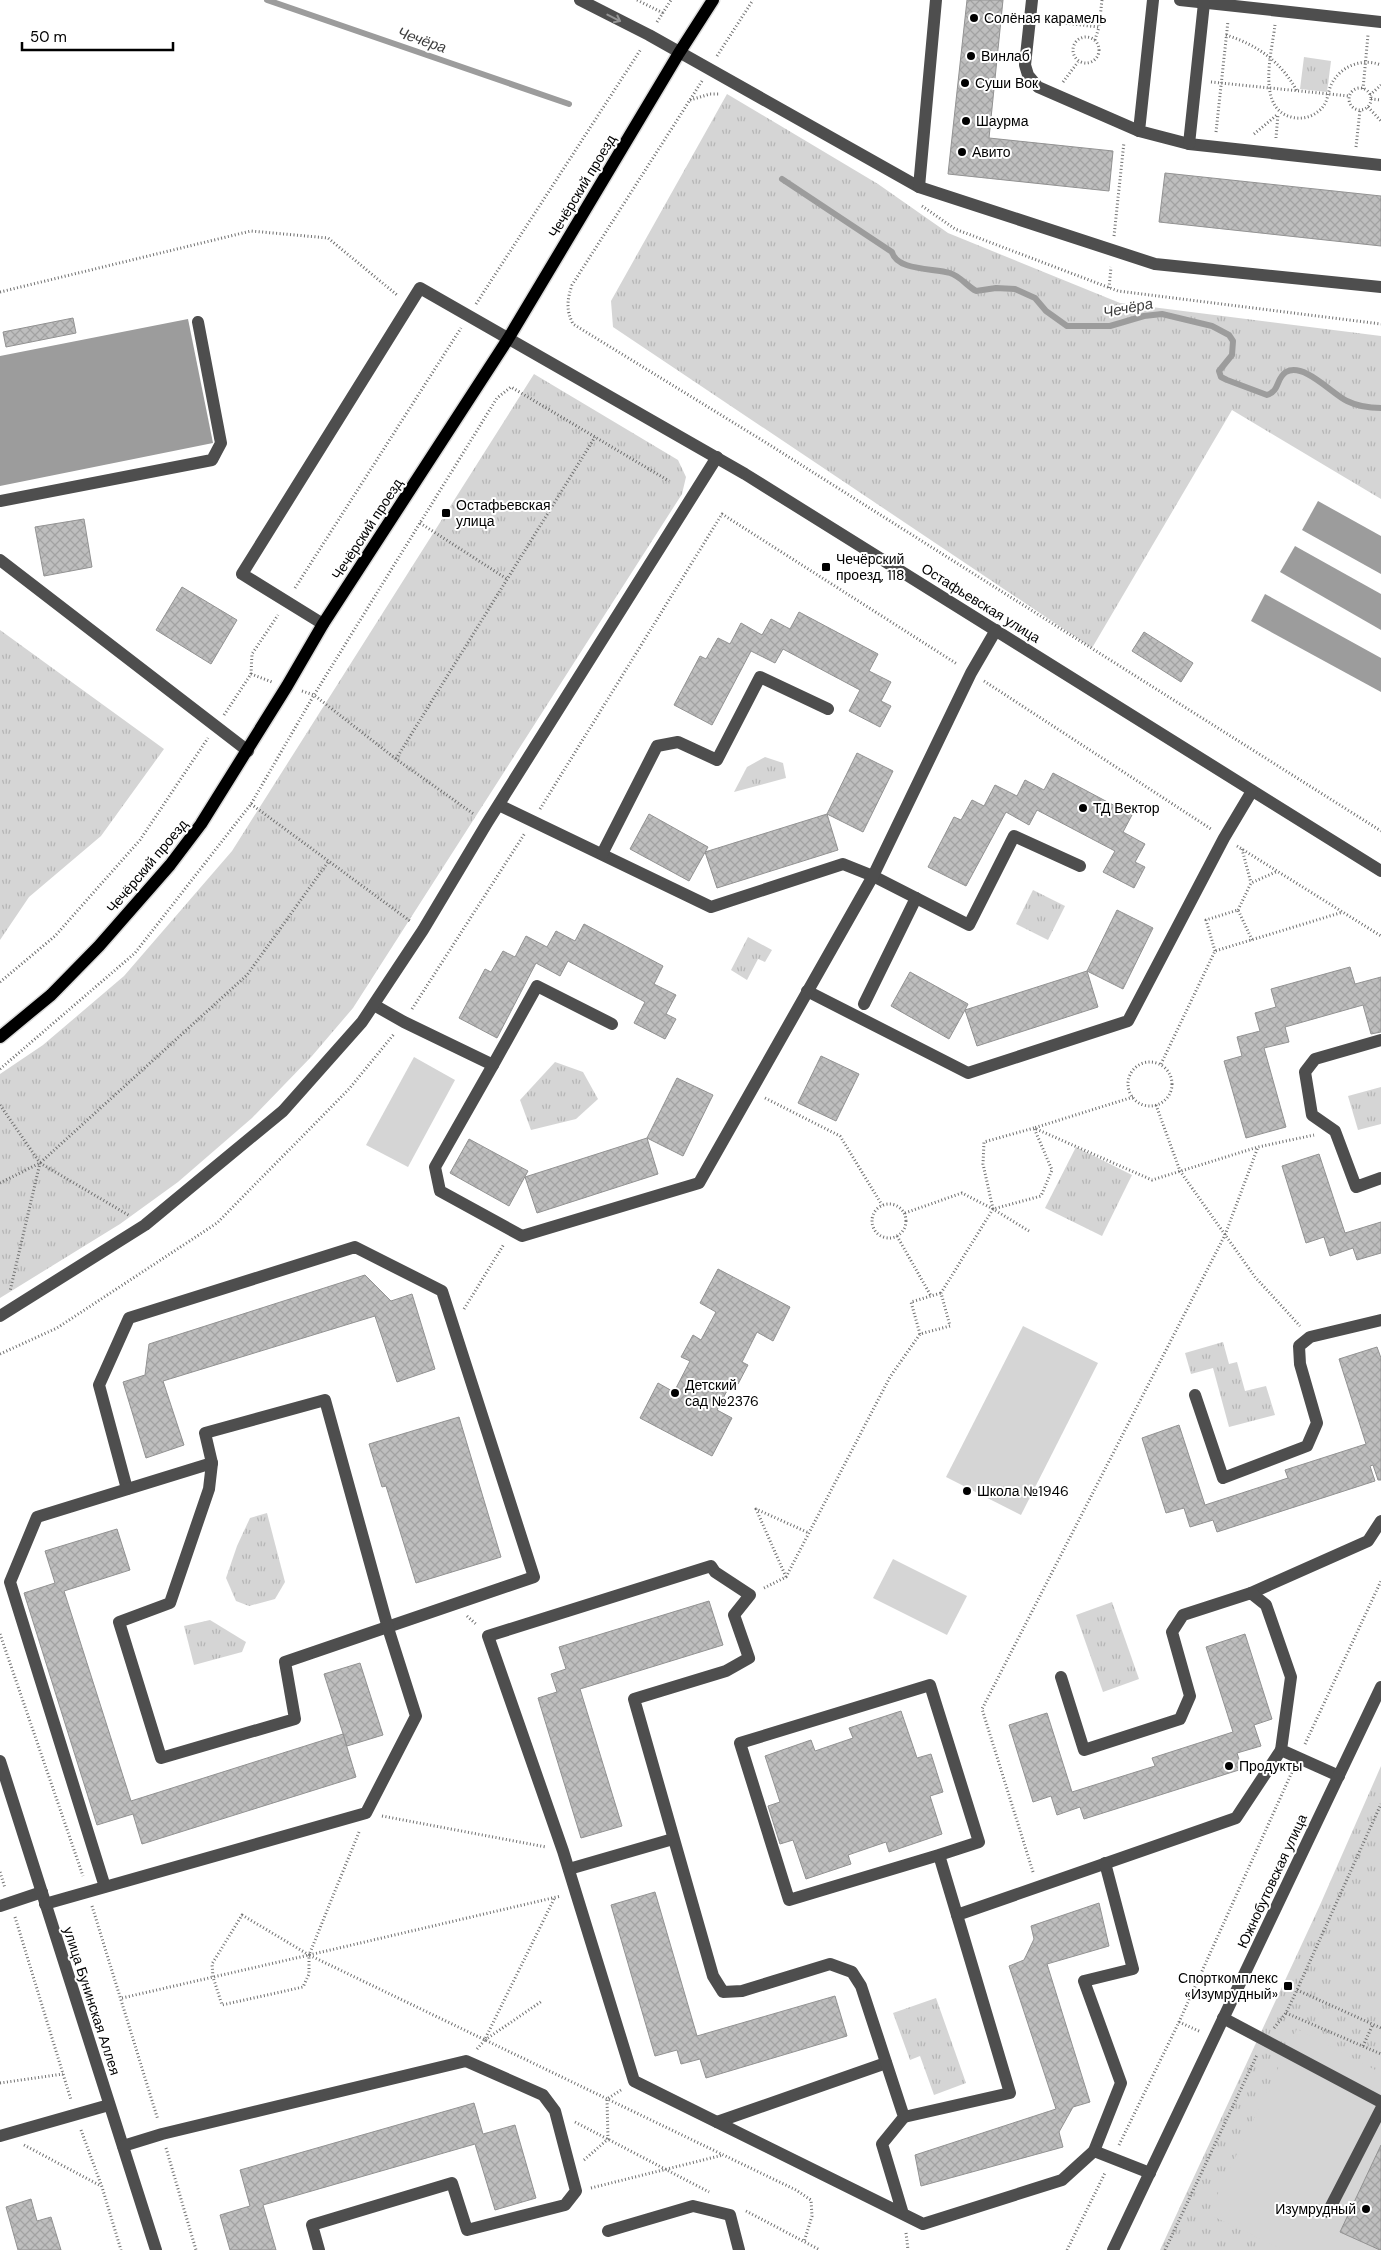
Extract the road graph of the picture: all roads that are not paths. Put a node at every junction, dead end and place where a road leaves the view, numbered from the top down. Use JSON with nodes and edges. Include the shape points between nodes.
{"nodes":[{"id":1,"x":580,"y":0,"type":"edge"},
{"id":2,"x":713,"y":0,"type":"edge"},
{"id":3,"x":936,"y":0,"type":"edge"},
{"id":4,"x":1032,"y":0,"type":"edge"},
{"id":5,"x":1153,"y":0,"type":"edge"},
{"id":6,"x":1180,"y":0,"type":"edge"},
{"id":7,"x":1204,"y":3,"type":"junction"},
{"id":8,"x":1375,"y":21,"type":"edge"},
{"id":9,"x":679,"y":52,"type":"junction"},
{"id":10,"x":1139,"y":130,"type":"junction"},
{"id":11,"x":1189,"y":144,"type":"junction"},
{"id":12,"x":1381,"y":165,"type":"edge"},
{"id":13,"x":919,"y":187,"type":"junction"},
{"id":14,"x":1381,"y":287,"type":"edge"},
{"id":15,"x":198,"y":322,"type":"dead end"},
{"id":16,"x":508,"y":339,"type":"junction"},
{"id":17,"x":717,"y":457,"type":"junction"},
{"id":18,"x":0,"y":501,"type":"edge"},
{"id":19,"x":0,"y":560,"type":"edge"},
{"id":20,"x":323,"y":624,"type":"junction"},
{"id":21,"x":996,"y":630,"type":"junction"},
{"id":22,"x":828,"y":709,"type":"dead end"},
{"id":23,"x":248,"y":751,"type":"junction"},
{"id":24,"x":1252,"y":790,"type":"junction"},
{"id":25,"x":499,"y":804,"type":"junction"},
{"id":26,"x":602,"y":854,"type":"junction"},
{"id":27,"x":1080,"y":866,"type":"dead end"},
{"id":28,"x":1381,"y":872,"type":"edge"},
{"id":29,"x":873,"y":876,"type":"junction"},
{"id":30,"x":916,"y":898,"type":"junction"},
{"id":31,"x":807,"y":991,"type":"junction"},
{"id":32,"x":864,"y":1004,"type":"dead end"},
{"id":33,"x":374,"y":1005,"type":"junction"},
{"id":34,"x":612,"y":1024,"type":"dead end"},
{"id":35,"x":0,"y":1037,"type":"edge"},
{"id":36,"x":1381,"y":1040,"type":"edge"},
{"id":37,"x":493,"y":1065,"type":"junction"},
{"id":38,"x":1381,"y":1178,"type":"edge"},
{"id":39,"x":2,"y":1315,"type":"edge"},
{"id":40,"x":1381,"y":1320,"type":"edge"},
{"id":41,"x":1195,"y":1394,"type":"dead end"},
{"id":42,"x":212,"y":1463,"type":"junction"},
{"id":43,"x":127,"y":1489,"type":"junction"},
{"id":44,"x":1381,"y":1521,"type":"edge"},
{"id":45,"x":1251,"y":1593,"type":"junction"},
{"id":46,"x":388,"y":1628,"type":"junction"},
{"id":47,"x":1061,"y":1676,"type":"dead end"},
{"id":48,"x":1381,"y":1687,"type":"edge"},
{"id":49,"x":1281,"y":1750,"type":"junction"},
{"id":50,"x":0,"y":1762,"type":"edge"},
{"id":51,"x":1339,"y":1776,"type":"junction"},
{"id":52,"x":674,"y":1839,"type":"junction"},
{"id":53,"x":938,"y":1855,"type":"junction"},
{"id":54,"x":1105,"y":1863,"type":"junction"},
{"id":55,"x":569,"y":1869,"type":"junction"},
{"id":56,"x":105,"y":1887,"type":"junction"},
{"id":57,"x":44,"y":1898,"type":"junction"},
{"id":58,"x":5,"y":1904,"type":"edge"},
{"id":59,"x":957,"y":1915,"type":"junction"},
{"id":60,"x":1224,"y":2018,"type":"junction"},
{"id":61,"x":886,"y":2063,"type":"junction"},
{"id":62,"x":1381,"y":2102,"type":"edge"},
{"id":63,"x":109,"y":2105,"type":"junction"},
{"id":64,"x":1381,"y":2108,"type":"edge"},
{"id":65,"x":904,"y":2117,"type":"junction"},
{"id":66,"x":717,"y":2122,"type":"junction"},
{"id":67,"x":2,"y":2135,"type":"edge"},
{"id":68,"x":122,"y":2146,"type":"junction"},
{"id":69,"x":1094,"y":2151,"type":"junction"},
{"id":70,"x":1150,"y":2173,"type":"junction"},
{"id":71,"x":1328,"y":2212,"type":"dead end"},
{"id":72,"x":903,"y":2214,"type":"junction"},
{"id":73,"x":608,"y":2232,"type":"dead end"},
{"id":74,"x":156,"y":2250,"type":"edge"},
{"id":75,"x":319,"y":2250,"type":"edge"},
{"id":76,"x":739,"y":2250,"type":"edge"},
{"id":77,"x":1113,"y":2250,"type":"edge"}],
"edges":[{"from":1,"to":9,"type":"street","one_way":true},
{"from":2,"to":9,"type":"main road","name":"Чечёрский проезд"},
{"from":3,"to":13,"type":"street"},
{"from":4,"to":10,"type":"street","via":[[1025,65],[1038,88]]},
{"from":5,"to":10,"type":"street"},
{"from":6,"to":7,"type":"street"},
{"from":7,"to":8,"type":"street"},
{"from":7,"to":11,"type":"street"},
{"from":9,"to":13,"type":"street"},
{"from":9,"to":16,"type":"main road","name":"Чечёрский проезд"},
{"from":10,"to":11,"type":"street"},
{"from":11,"to":12,"type":"street"},
{"from":13,"to":14,"type":"street","via":[[1155,264]]},
{"from":15,"to":18,"type":"street","via":[[221,443],[212,460]]},
{"from":16,"to":17,"type":"street","name":"Остафьевская улица"},
{"from":16,"to":20,"type":"main road","name":"Чечёрский проезд"},
{"from":16,"to":20,"type":"street","name":"Остафьевская улица","via":[[420,288],[242,574]]},
{"from":17,"to":21,"type":"street","name":"Остафьевская улица"},
{"from":17,"to":25,"type":"street"},
{"from":19,"to":23,"type":"street"},
{"from":20,"to":23,"type":"main road","name":"Чечёрский проезд"},
{"from":21,"to":24,"type":"street","name":"Остафьевская улица"},
{"from":21,"to":29,"type":"street","via":[[971,673]]},
{"from":22,"to":26,"type":"street","via":[[760,677],[717,760],[678,742],[657,746]]},
{"from":23,"to":35,"type":"main road","name":"Чечёрский проезд","via":[[170,865],[51,996]]},
{"from":24,"to":28,"type":"street","name":"Остафьевская улица"},
{"from":24,"to":31,"type":"street","via":[[1128,1020],[968,1073]]},
{"from":25,"to":26,"type":"street"},
{"from":25,"to":33,"type":"street"},
{"from":26,"to":29,"type":"street","via":[[711,906],[843,864]]},
{"from":27,"to":30,"type":"street","via":[[1014,836],[968,925]]},
{"from":29,"to":30,"type":"street"},
{"from":29,"to":31,"type":"street"},
{"from":30,"to":32,"type":"street"},
{"from":31,"to":37,"type":"street","via":[[699,1183],[522,1236],[440,1191],[435,1168]]},
{"from":33,"to":37,"type":"street"},
{"from":33,"to":39,"type":"street","via":[[283,1111],[145,1225]]},
{"from":34,"to":37,"type":"street","via":[[537,986]]},
{"from":36,"to":38,"type":"street","via":[[1315,1060],[1305,1072],[1312,1115],[1336,1131],[1356,1187]]},
{"from":40,"to":41,"type":"street","via":[[1310,1338],[1298,1346],[1300,1364],[1318,1423],[1307,1446],[1223,1478]]},
{"from":42,"to":43,"type":"street"},
{"from":42,"to":46,"type":"street","via":[[205,1433],[325,1400]]},
{"from":42,"to":46,"type":"street","via":[[209,1489],[170,1603],[119,1622],[161,1758],[295,1719],[285,1662]]},
{"from":43,"to":46,"type":"street","via":[[99,1385],[129,1318],[355,1247],[442,1291],[534,1577]]},
{"from":43,"to":56,"type":"street","via":[[37,1517],[10,1582]]},
{"from":44,"to":45,"type":"street","via":[[1368,1541]]},
{"from":45,"to":47,"type":"street","via":[[1183,1615],[1172,1632],[1190,1696],[1180,1719],[1084,1750]]},
{"from":45,"to":49,"type":"street","via":[[1266,1605],[1291,1677]]},
{"from":46,"to":56,"type":"street","via":[[416,1716],[366,1813]]},
{"from":48,"to":51,"type":"street","name":"Южнобутовская улица"},
{"from":49,"to":51,"type":"street"},
{"from":49,"to":54,"type":"street","via":[[1236,1818]]},
{"from":50,"to":57,"type":"street","name":"улица Бунинская Аллея"},
{"from":51,"to":60,"type":"street","name":"Южнобутовская улица"},
{"from":52,"to":55,"type":"street"},
{"from":52,"to":55,"type":"street","via":[[634,1699],[726,1671],[749,1658],[734,1615],[750,1595],[711,1566],[488,1636]]},
{"from":52,"to":61,"type":"street","via":[[713,1976],[723,1992],[742,1991],[830,1964],[852,1972],[861,1986]]},
{"from":53,"to":53,"type":"street","via":[[979,1842],[930,1685],[740,1743],[789,1900]]},
{"from":53,"to":59,"type":"street"},
{"from":54,"to":59,"type":"street"},
{"from":54,"to":69,"type":"street","via":[[1133,1969],[1084,1981],[1121,2083]]},
{"from":55,"to":66,"type":"street","via":[[634,2081]]},
{"from":56,"to":57,"type":"street"},
{"from":57,"to":58,"type":"street"},
{"from":57,"to":63,"type":"street","name":"улица Бунинская Аллея"},
{"from":59,"to":65,"type":"street","via":[[1010,2093]]},
{"from":60,"to":62,"type":"street"},
{"from":60,"to":70,"type":"street","name":"Южнобутовская улица"},
{"from":61,"to":65,"type":"street"},
{"from":61,"to":66,"type":"street"},
{"from":63,"to":67,"type":"street"},
{"from":63,"to":68,"type":"street","name":"улица Бунинская Аллея"},
{"from":64,"to":71,"type":"street"},
{"from":65,"to":72,"type":"street","via":[[882,2144]]},
{"from":66,"to":72,"type":"street"},
{"from":68,"to":74,"type":"street","name":"улица Бунинская Аллея"},
{"from":68,"to":75,"type":"street","via":[[466,2060],[543,2095],[556,2111],[576,2191],[565,2205],[467,2230],[452,2183],[312,2225]]},
{"from":69,"to":70,"type":"street"},
{"from":69,"to":72,"type":"street","via":[[1062,2180],[922,2224]]},
{"from":70,"to":77,"type":"street","name":"Южнобутовская улица"},
{"from":73,"to":76,"type":"street","via":[[693,2206],[730,2215]]}]}
